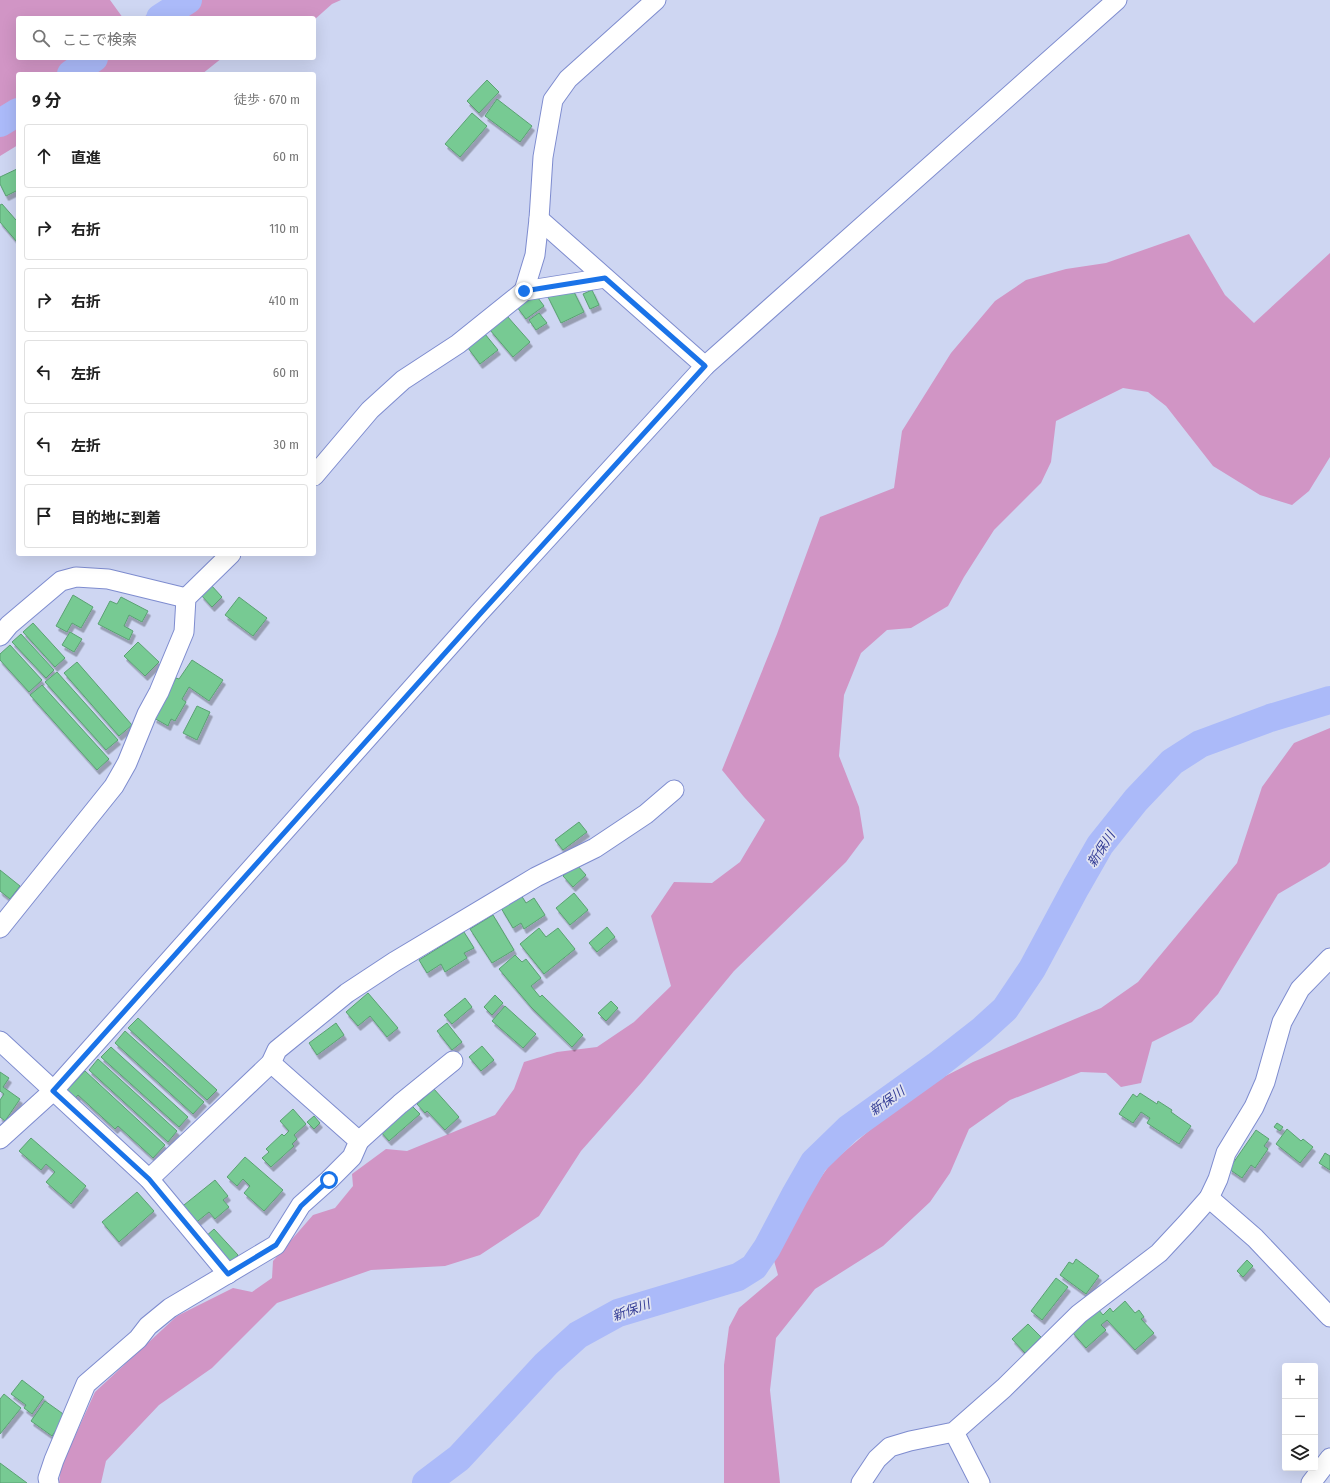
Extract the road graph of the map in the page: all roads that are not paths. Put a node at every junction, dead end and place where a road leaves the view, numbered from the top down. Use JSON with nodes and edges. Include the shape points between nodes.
{"nodes":[{"id":1,"x":656,"y":0,"type":"edge"},
{"id":2,"x":1117,"y":0,"type":"edge"},
{"id":3,"x":540,"y":219,"type":"junction"},
{"id":4,"x":605,"y":278,"type":"junction"},
{"id":5,"x":524,"y":291,"type":"junction"},
{"id":6,"x":705,"y":366,"type":"junction"},
{"id":7,"x":316,"y":474,"type":"edge"},
{"id":8,"x":229,"y":556,"type":"edge"},
{"id":9,"x":186,"y":598,"type":"junction"},
{"id":10,"x":0,"y":636,"type":"edge"},
{"id":11,"x":674,"y":790,"type":"dead end"},
{"id":12,"x":0,"y":928,"type":"edge"},
{"id":13,"x":1330,"y":958,"type":"edge"},
{"id":14,"x":0,"y":1040,"type":"edge"},
{"id":15,"x":453,"y":1061,"type":"dead end"},
{"id":16,"x":271,"y":1063,"type":"junction"},
{"id":17,"x":53,"y":1091,"type":"junction"},
{"id":18,"x":0,"y":1139,"type":"edge"},
{"id":19,"x":359,"y":1141,"type":"junction"},
{"id":20,"x":149,"y":1179,"type":"junction"},
{"id":21,"x":1209,"y":1198,"type":"junction"},
{"id":22,"x":228,"y":1274,"type":"junction"},
{"id":23,"x":1330,"y":1317,"type":"edge"},
{"id":24,"x":954,"y":1432,"type":"junction"},
{"id":25,"x":1330,"y":1458,"type":"edge"},
{"id":26,"x":49,"y":1483,"type":"edge"},
{"id":27,"x":861,"y":1483,"type":"edge"},
{"id":28,"x":980,"y":1483,"type":"edge"},
{"id":29,"x":1311,"y":1483,"type":"edge"}],
"edges":[{"from":1,"to":3,"type":"street","via":[[568,79],[553,100],[543,157]]},
{"from":2,"to":6,"type":"street"},
{"from":3,"to":4,"type":"street"},
{"from":3,"to":5,"type":"street","via":[[535,255]]},
{"from":4,"to":5,"type":"street"},
{"from":4,"to":6,"type":"street"},
{"from":5,"to":7,"type":"street","via":[[458,344],[403,380],[370,410]]},
{"from":6,"to":17,"type":"street"},
{"from":8,"to":9,"type":"street"},
{"from":9,"to":10,"type":"street","via":[[108,579],[76,577],[61,581]]},
{"from":9,"to":12,"type":"street","via":[[184,632],[127,763],[114,786]]},
{"from":11,"to":16,"type":"street","via":[[646,814],[595,848],[536,876],[347,993],[277,1050]]},
{"from":13,"to":21,"type":"street","via":[[1300,988],[1282,1022],[1265,1082],[1257,1101],[1226,1153]]},
{"from":14,"to":17,"type":"street"},
{"from":15,"to":19,"type":"street"},
{"from":16,"to":19,"type":"street"},
{"from":16,"to":20,"type":"street"},
{"from":17,"to":18,"type":"street"},
{"from":17,"to":20,"type":"street"},
{"from":19,"to":22,"type":"street","via":[[352,1157],[301,1206],[276,1245]]},
{"from":20,"to":22,"type":"street"},
{"from":21,"to":23,"type":"street","via":[[1255,1238]]},
{"from":21,"to":24,"type":"street","via":[[1159,1253],[1079,1314],[1004,1388]]},
{"from":22,"to":26,"type":"street","via":[[170,1308],[86,1384],[54,1460],[48,1478]]},
{"from":24,"to":27,"type":"street","via":[[890,1447],[877,1459]]},
{"from":24,"to":28,"type":"street"},
{"from":25,"to":29,"type":"street"}]}
